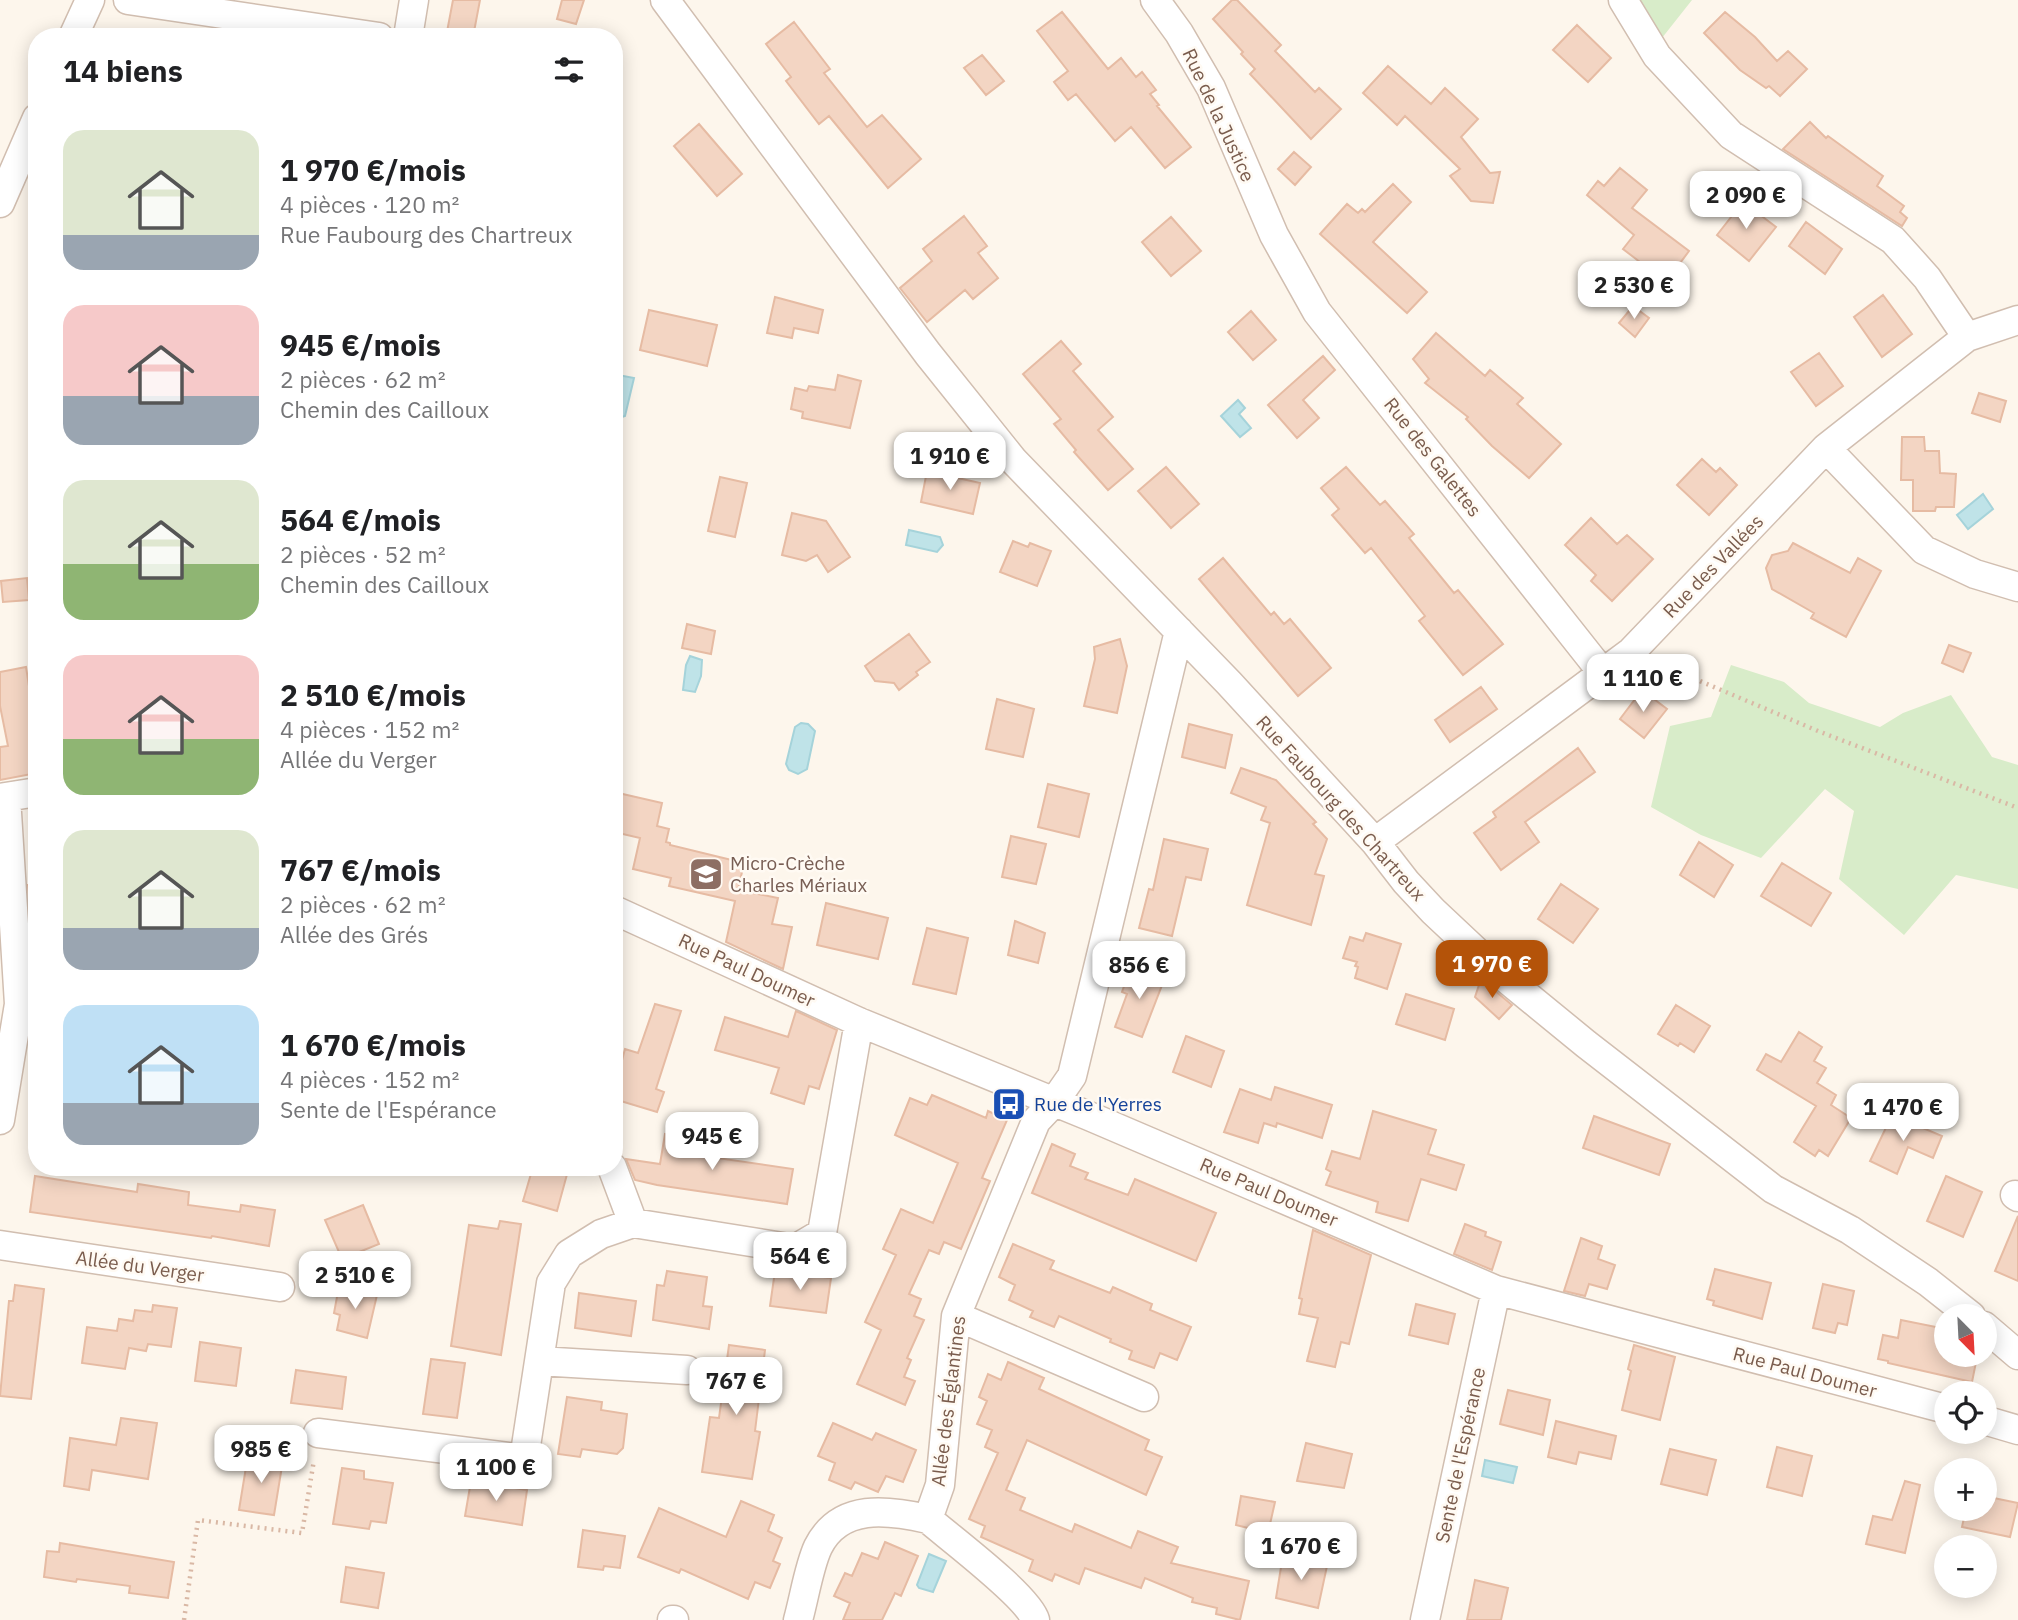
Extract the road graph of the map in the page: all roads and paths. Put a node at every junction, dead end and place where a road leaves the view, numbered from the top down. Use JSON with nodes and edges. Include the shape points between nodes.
{"nodes":[{"id":1,"x":90,"y":0,"type":"edge"},
{"id":2,"x":128,"y":0,"type":"edge"},
{"id":3,"x":414,"y":0,"type":"edge"},
{"id":4,"x":665,"y":0,"type":"edge"},
{"id":5,"x":1155,"y":0,"type":"edge"},
{"id":6,"x":1623,"y":0,"type":"edge"},
{"id":7,"x":77,"y":28,"type":"edge"},
{"id":8,"x":318,"y":28,"type":"edge"},
{"id":9,"x":409,"y":28,"type":"edge"},
{"id":10,"x":28,"y":139,"type":"edge"},
{"id":11,"x":0,"y":203,"type":"edge"},
{"id":12,"x":1274,"y":235,"type":"joint"},
{"id":13,"x":2018,"y":320,"type":"edge"},
{"id":14,"x":1967,"y":337,"type":"junction"},
{"id":15,"x":1826,"y":448,"type":"junction"},
{"id":16,"x":2018,"y":587,"type":"edge"},
{"id":17,"x":1179,"y":631,"type":"junction"},
{"id":18,"x":1631,"y":652,"type":"junction"},
{"id":19,"x":1602,"y":672,"type":"junction"},
{"id":20,"x":28,"y":794,"type":"edge"},
{"id":21,"x":3,"y":798,"type":"edge"},
{"id":22,"x":2018,"y":808,"type":"edge"},
{"id":23,"x":1375,"y":842,"type":"junction"},
{"id":24,"x":623,"y":914,"type":"edge"},
{"id":25,"x":859,"y":1022,"type":"junction"},
{"id":26,"x":1054,"y":1102,"type":"junction"},
{"id":27,"x":0,"y":1119,"type":"edge"},
{"id":28,"x":615,"y":1176,"type":"edge"},
{"id":29,"x":633,"y":1223,"type":"junction"},
{"id":30,"x":0,"y":1245,"type":"edge"},
{"id":31,"x":280,"y":1287,"type":"dead end"},
{"id":32,"x":1496,"y":1290,"type":"junction"},
{"id":33,"x":1956,"y":1304,"type":"edge"},
{"id":34,"x":956,"y":1316,"type":"junction"},
{"id":35,"x":1997,"y":1337,"type":"edge"},
{"id":36,"x":2018,"y":1355,"type":"edge"},
{"id":37,"x":539,"y":1361,"type":"junction"},
{"id":38,"x":687,"y":1370,"type":"dead end"},
{"id":39,"x":1144,"y":1397,"type":"dead end"},
{"id":40,"x":1934,"y":1406,"type":"edge"},
{"id":41,"x":1997,"y":1424,"type":"edge"},
{"id":42,"x":2018,"y":1430,"type":"edge"},
{"id":43,"x":318,"y":1433,"type":"joint"},
{"id":44,"x":928,"y":1519,"type":"junction"},
{"id":45,"x":184,"y":1620,"type":"edge"},
{"id":46,"x":798,"y":1620,"type":"edge"},
{"id":47,"x":1035,"y":1620,"type":"edge"},
{"id":48,"x":1425,"y":1620,"type":"edge"}],
"edges":[{"from":1,"to":7,"type":"street"},
{"from":2,"to":8,"type":"street"},
{"from":3,"to":9,"type":"street"},
{"from":4,"to":17,"type":"street","name":"Rue Faubourg des Chartreux","via":[[928,355],[1013,460]]},
{"from":5,"to":12,"type":"street","name":"Rue de la Justice","via":[[1211,88]]},
{"from":6,"to":14,"type":"street","via":[[1657,56],[1731,135],[1893,240],[1927,278]]},
{"from":10,"to":11,"type":"street"},
{"from":12,"to":19,"type":"street","name":"Rue des Galettes","via":[[1317,312]]},
{"from":13,"to":14,"type":"street","name":"Rue des Vallées"},
{"from":14,"to":15,"type":"street","name":"Rue des Vallées"},
{"from":15,"to":16,"type":"street","via":[[1924,550],[1975,574]]},
{"from":15,"to":18,"type":"street","name":"Rue des Vallées"},
{"from":17,"to":23,"type":"street","name":"Rue Faubourg des Chartreux"},
{"from":17,"to":26,"type":"street","via":[[1072,1076]]},
{"from":18,"to":19,"type":"street","name":"Rue des Vallées"},
{"from":18,"to":22,"type":"path"},
{"from":19,"to":23,"type":"street","name":"Rue des Vallées"},
{"from":20,"to":21,"type":"street"},
{"from":21,"to":27,"type":"street","via":[[19,1004]]},
{"from":23,"to":33,"type":"street","name":"Rue Faubourg des Chartreux","via":[[1433,911],[1586,1044],[1773,1189],[1850,1230]]},
{"from":24,"to":25,"type":"street","name":"Rue Paul Doumer"},
{"from":25,"to":26,"type":"street","name":"Rue Paul Doumer"},
{"from":25,"to":29,"type":"street","via":[[822,1233],[795,1249]]},
{"from":26,"to":32,"type":"street","name":"Rue Paul Doumer"},
{"from":26,"to":34,"type":"street","name":"Allée des Églantines","via":[[1036,1121]]},
{"from":28,"to":29,"type":"street"},
{"from":29,"to":37,"type":"street","via":[[601,1234],[569,1254],[551,1283]]},
{"from":30,"to":31,"type":"street","name":"Allée du Verger"},
{"from":32,"to":40,"type":"street","name":"Rue Paul Doumer"},
{"from":32,"to":48,"type":"street","name":"Sente de l'Espérance"},
{"from":34,"to":39,"type":"street"},
{"from":34,"to":44,"type":"street","name":"Allée des Églantines","via":[[940,1485]]},
{"from":35,"to":36,"type":"street"},
{"from":37,"to":38,"type":"street"},
{"from":37,"to":43,"type":"street","via":[[524,1459]]},
{"from":41,"to":42,"type":"street"},
{"from":43,"to":45,"type":"path","via":[[302,1532],[198,1520]]},
{"from":44,"to":46,"type":"street","via":[[893,1511],[858,1514],[835,1524],[818,1547]]},
{"from":44,"to":47,"type":"street","via":[[1017,1595]]}]}
